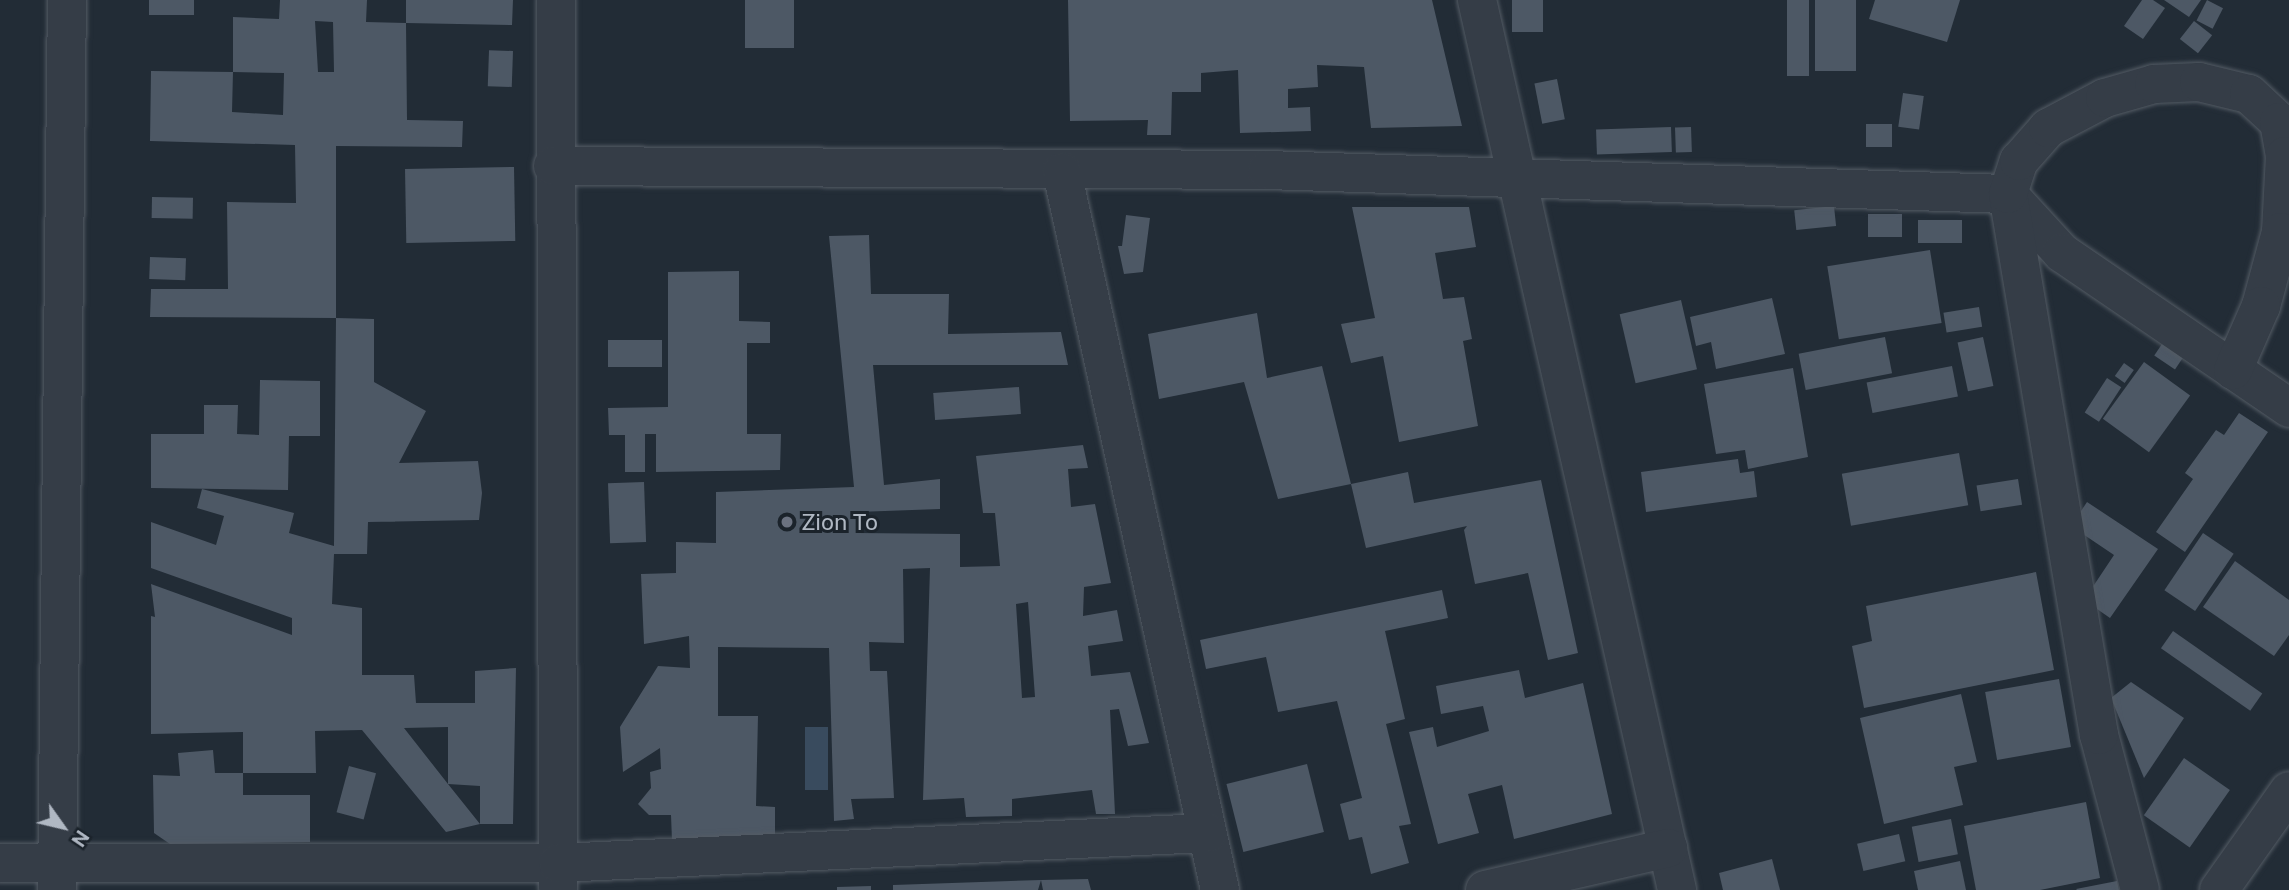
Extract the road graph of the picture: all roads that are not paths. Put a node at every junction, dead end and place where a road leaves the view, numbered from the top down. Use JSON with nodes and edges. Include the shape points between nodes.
{"nodes":[{"id":1,"x":67,"y":0,"type":"edge"},
{"id":2,"x":556,"y":0,"type":"edge"},
{"id":3,"x":1477,"y":0,"type":"edge"},
{"id":4,"x":553,"y":166,"type":"junction"},
{"id":5,"x":1062,"y":172,"type":"junction"},
{"id":6,"x":1515,"y":177,"type":"junction"},
{"id":7,"x":2008,"y":194,"type":"junction"},
{"id":8,"x":2233,"y":370,"type":"junction"},
{"id":9,"x":2289,"y":408,"type":"edge"},
{"id":10,"x":2289,"y":791,"type":"edge"},
{"id":11,"x":1207,"y":834,"type":"junction"},
{"id":12,"x":1668,"y":848,"type":"junction"},
{"id":13,"x":0,"y":863,"type":"edge"},
{"id":14,"x":56,"y":876,"type":"edge"},
{"id":15,"x":558,"y":877,"type":"edge"},
{"id":16,"x":1220,"y":890,"type":"edge"},
{"id":17,"x":1485,"y":890,"type":"edge"},
{"id":18,"x":1677,"y":890,"type":"edge"},
{"id":19,"x":2140,"y":890,"type":"edge"},
{"id":20,"x":2219,"y":890,"type":"edge"}],
"edges":[{"from":1,"to":14,"type":"street"},
{"from":2,"to":4,"type":"street"},
{"from":3,"to":6,"type":"street"},
{"from":4,"to":5,"type":"street"},
{"from":4,"to":15,"type":"street"},
{"from":5,"to":6,"type":"street","via":[[1267,170]]},
{"from":5,"to":11,"type":"street"},
{"from":6,"to":7,"type":"street"},
{"from":6,"to":12,"type":"street"},
{"from":7,"to":8,"type":"street","via":[[2062,253]]},
{"from":7,"to":8,"type":"street","via":[[2019,161],[2049,128],[2105,98],[2154,84],[2199,82],[2249,94],[2279,122],[2285,156],[2281,232],[2261,306]]},
{"from":7,"to":19,"type":"street","via":[[2099,735]]},
{"from":8,"to":9,"type":"street"},
{"from":10,"to":20,"type":"street"},
{"from":11,"to":15,"type":"street"},
{"from":11,"to":16,"type":"street"},
{"from":12,"to":17,"type":"street"},
{"from":12,"to":18,"type":"street"},
{"from":13,"to":14,"type":"street"},
{"from":14,"to":15,"type":"street"}]}
